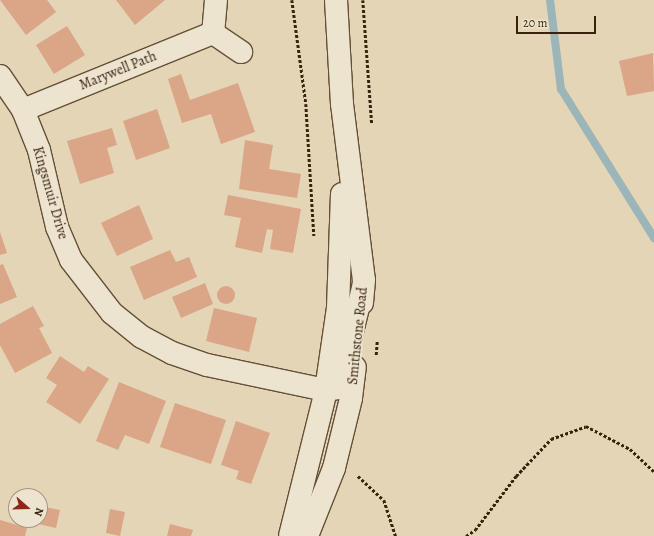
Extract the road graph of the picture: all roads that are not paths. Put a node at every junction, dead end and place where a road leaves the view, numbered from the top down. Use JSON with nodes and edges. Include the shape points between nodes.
{"nodes":[{"id":1,"x":216,"y":0,"type":"edge"},
{"id":2,"x":336,"y":0,"type":"edge"},
{"id":3,"x":213,"y":33,"type":"junction"},
{"id":4,"x":241,"y":52,"type":"dead end"},
{"id":5,"x":0,"y":76,"type":"edge"},
{"id":6,"x":23,"y":110,"type":"junction"},
{"id":7,"x":344,"y":130,"type":"junction"},
{"id":8,"x":363,"y":288,"type":"junction"},
{"id":9,"x":326,"y":390,"type":"junction"},
{"id":10,"x":290,"y":536,"type":"edge"},
{"id":11,"x":307,"y":536,"type":"edge"}],
"edges":[{"from":1,"to":3,"type":"street"},
{"from":2,"to":7,"type":"street","name":"Smithstone Road"},
{"from":3,"to":4,"type":"street"},
{"from":3,"to":6,"type":"street","name":"Marywell Path"},
{"from":5,"to":6,"type":"street","name":"Kingsmuir Drive"},
{"from":6,"to":9,"type":"street","name":"Kingsmuir Drive","via":[[39,150],[57,227],[71,260],[112,313],[142,337],[172,353],[215,367]]},
{"from":7,"to":8,"type":"street","name":"Smithstone Road"},
{"from":7,"to":9,"type":"street","name":"Smithstone Road","via":[[338,308]]},
{"from":8,"to":9,"type":"street","via":[[338,388]]},
{"from":8,"to":11,"type":"street","name":"Smithstone Road","via":[[351,398],[334,468]]},
{"from":9,"to":10,"type":"street","name":"Smithstone Road"}]}
